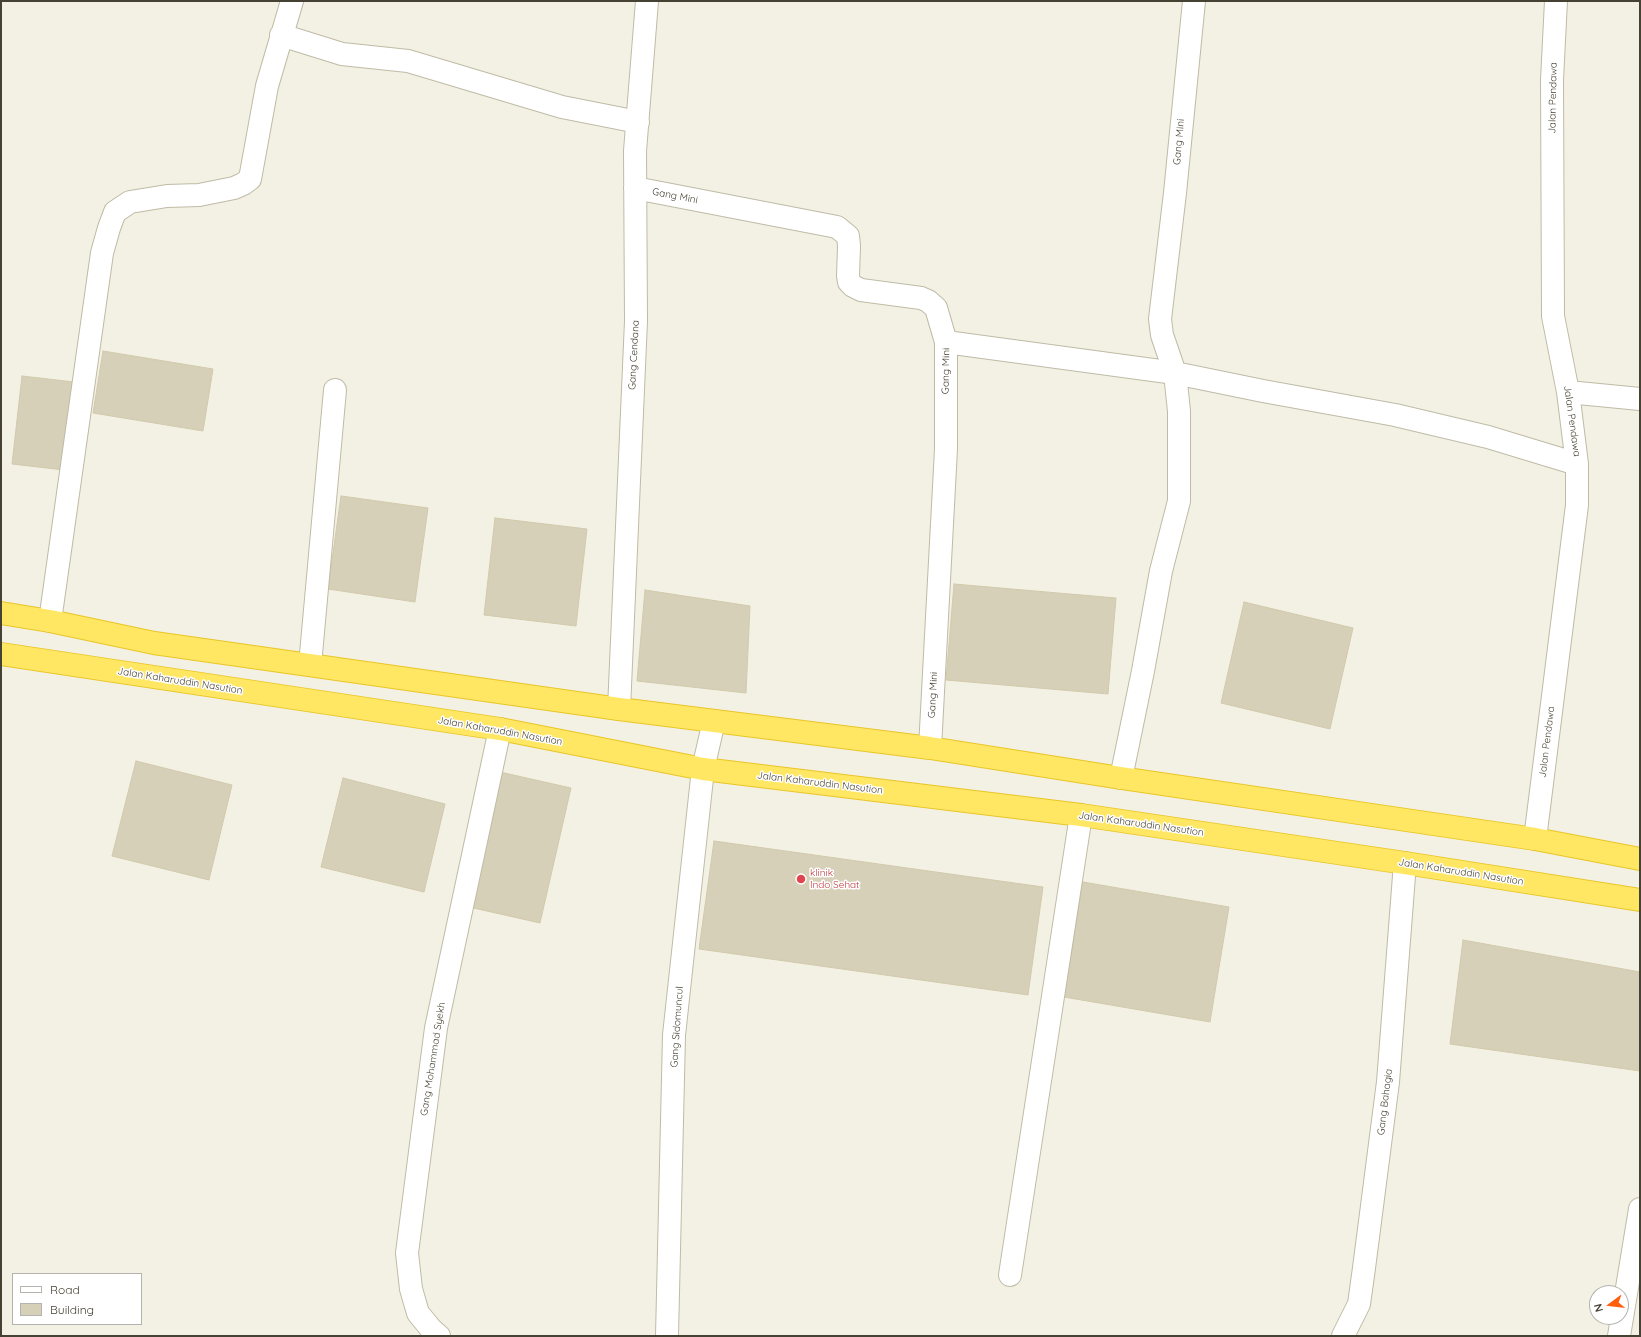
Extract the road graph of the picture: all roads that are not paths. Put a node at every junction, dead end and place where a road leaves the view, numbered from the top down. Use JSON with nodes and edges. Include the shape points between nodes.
{"nodes":[{"id":1,"x":292,"y":1,"type":"edge"},
{"id":2,"x":646,"y":1,"type":"edge"},
{"id":3,"x":1194,"y":1,"type":"edge"},
{"id":4,"x":1556,"y":1,"type":"edge"},
{"id":5,"x":281,"y":36,"type":"junction"},
{"id":6,"x":638,"y":122,"type":"junction"},
{"id":7,"x":634,"y":188,"type":"junction"},
{"id":8,"x":946,"y":342,"type":"junction"},
{"id":9,"x":1174,"y":373,"type":"junction"},
{"id":10,"x":335,"y":390,"type":"dead end"},
{"id":11,"x":1568,"y":392,"type":"junction"},
{"id":12,"x":1640,"y":399,"type":"edge"},
{"id":13,"x":1578,"y":464,"type":"junction"},
{"id":14,"x":1,"y":614,"type":"edge"},
{"id":15,"x":50,"y":621,"type":"junction"},
{"id":16,"x":1,"y":654,"type":"edge"},
{"id":17,"x":310,"y":665,"type":"junction"},
{"id":18,"x":619,"y":710,"type":"junction"},
{"id":19,"x":714,"y":721,"type":"junction"},
{"id":20,"x":500,"y":730,"type":"junction"},
{"id":21,"x":930,"y":748,"type":"junction"},
{"id":22,"x":703,"y":769,"type":"junction"},
{"id":23,"x":1121,"y":778,"type":"junction"},
{"id":24,"x":1081,"y":815,"type":"junction"},
{"id":25,"x":1535,"y":839,"type":"junction"},
{"id":26,"x":1640,"y":859,"type":"edge"},
{"id":27,"x":1405,"y":863,"type":"junction"},
{"id":28,"x":1640,"y":900,"type":"edge"},
{"id":29,"x":1640,"y":1209,"type":"edge"},
{"id":30,"x":1010,"y":1275,"type":"dead end"},
{"id":31,"x":439,"y":1336,"type":"edge"},
{"id":32,"x":667,"y":1336,"type":"edge"},
{"id":33,"x":1342,"y":1336,"type":"edge"},
{"id":34,"x":1619,"y":1336,"type":"edge"}],
"edges":[{"from":1,"to":5,"type":"street"},
{"from":2,"to":6,"type":"street","name":"Gang Cendana"},
{"from":3,"to":9,"type":"street","name":"Gang Mini","via":[[1160,319],[1162,335]]},
{"from":4,"to":11,"type":"street","name":"Jalan Pendawa","via":[[1552,80],[1553,316]]},
{"from":5,"to":6,"type":"street","via":[[342,54],[408,60],[562,107]]},
{"from":5,"to":15,"type":"street","via":[[267,86],[250,179],[234,188],[199,195],[167,196],[130,202],[115,212],[102,253]]},
{"from":6,"to":7,"type":"street","name":"Gang Cendana"},
{"from":7,"to":8,"type":"street","name":"Gang Mini","via":[[838,227],[848,236],[849,282],[861,290],[928,301],[936,308]]},
{"from":7,"to":18,"type":"street","name":"Gang Cendana","via":[[636,321]]},
{"from":8,"to":9,"type":"street"},
{"from":8,"to":21,"type":"street","name":"Gang Mini","via":[[946,449]]},
{"from":9,"to":13,"type":"street","via":[[1395,415],[1488,437]]},
{"from":9,"to":23,"type":"street","name":"Gang Mini","via":[[1179,411],[1179,502],[1161,571]]},
{"from":10,"to":17,"type":"street"},
{"from":11,"to":12,"type":"street"},
{"from":11,"to":13,"type":"street","name":"Jalan Pendawa"},
{"from":13,"to":25,"type":"street","name":"Jalan Pendawa","via":[[1577,505]]},
{"from":14,"to":15,"type":"highway"},
{"from":15,"to":17,"type":"highway","via":[[154,643]]},
{"from":16,"to":20,"type":"highway","name":"Jalan Kaharuddin Nasution"},
{"from":17,"to":18,"type":"highway"},
{"from":18,"to":19,"type":"highway"},
{"from":19,"to":21,"type":"highway"},
{"from":19,"to":22,"type":"street","name":"Gang Sidomuncul"},
{"from":20,"to":22,"type":"highway","name":"Jalan Kaharuddin Nasution"},
{"from":20,"to":31,"type":"street","name":"Gang Mohammad Syekh","via":[[436,1028],[407,1253],[410,1289],[418,1313]]},
{"from":21,"to":23,"type":"highway"},
{"from":22,"to":24,"type":"highway","name":"Jalan Kaharuddin Nasution"},
{"from":22,"to":32,"type":"street","name":"Gang Sidomuncul","via":[[674,1036]]},
{"from":23,"to":25,"type":"highway"},
{"from":24,"to":27,"type":"highway","name":"Jalan Kaharuddin Nasution"},
{"from":24,"to":30,"type":"street"},
{"from":25,"to":26,"type":"highway"},
{"from":27,"to":28,"type":"highway","name":"Jalan Kaharuddin Nasution"},
{"from":27,"to":33,"type":"street","name":"Gang Bahagia","via":[[1388,1082],[1364,1268],[1359,1304]]},
{"from":29,"to":34,"type":"street"}]}
